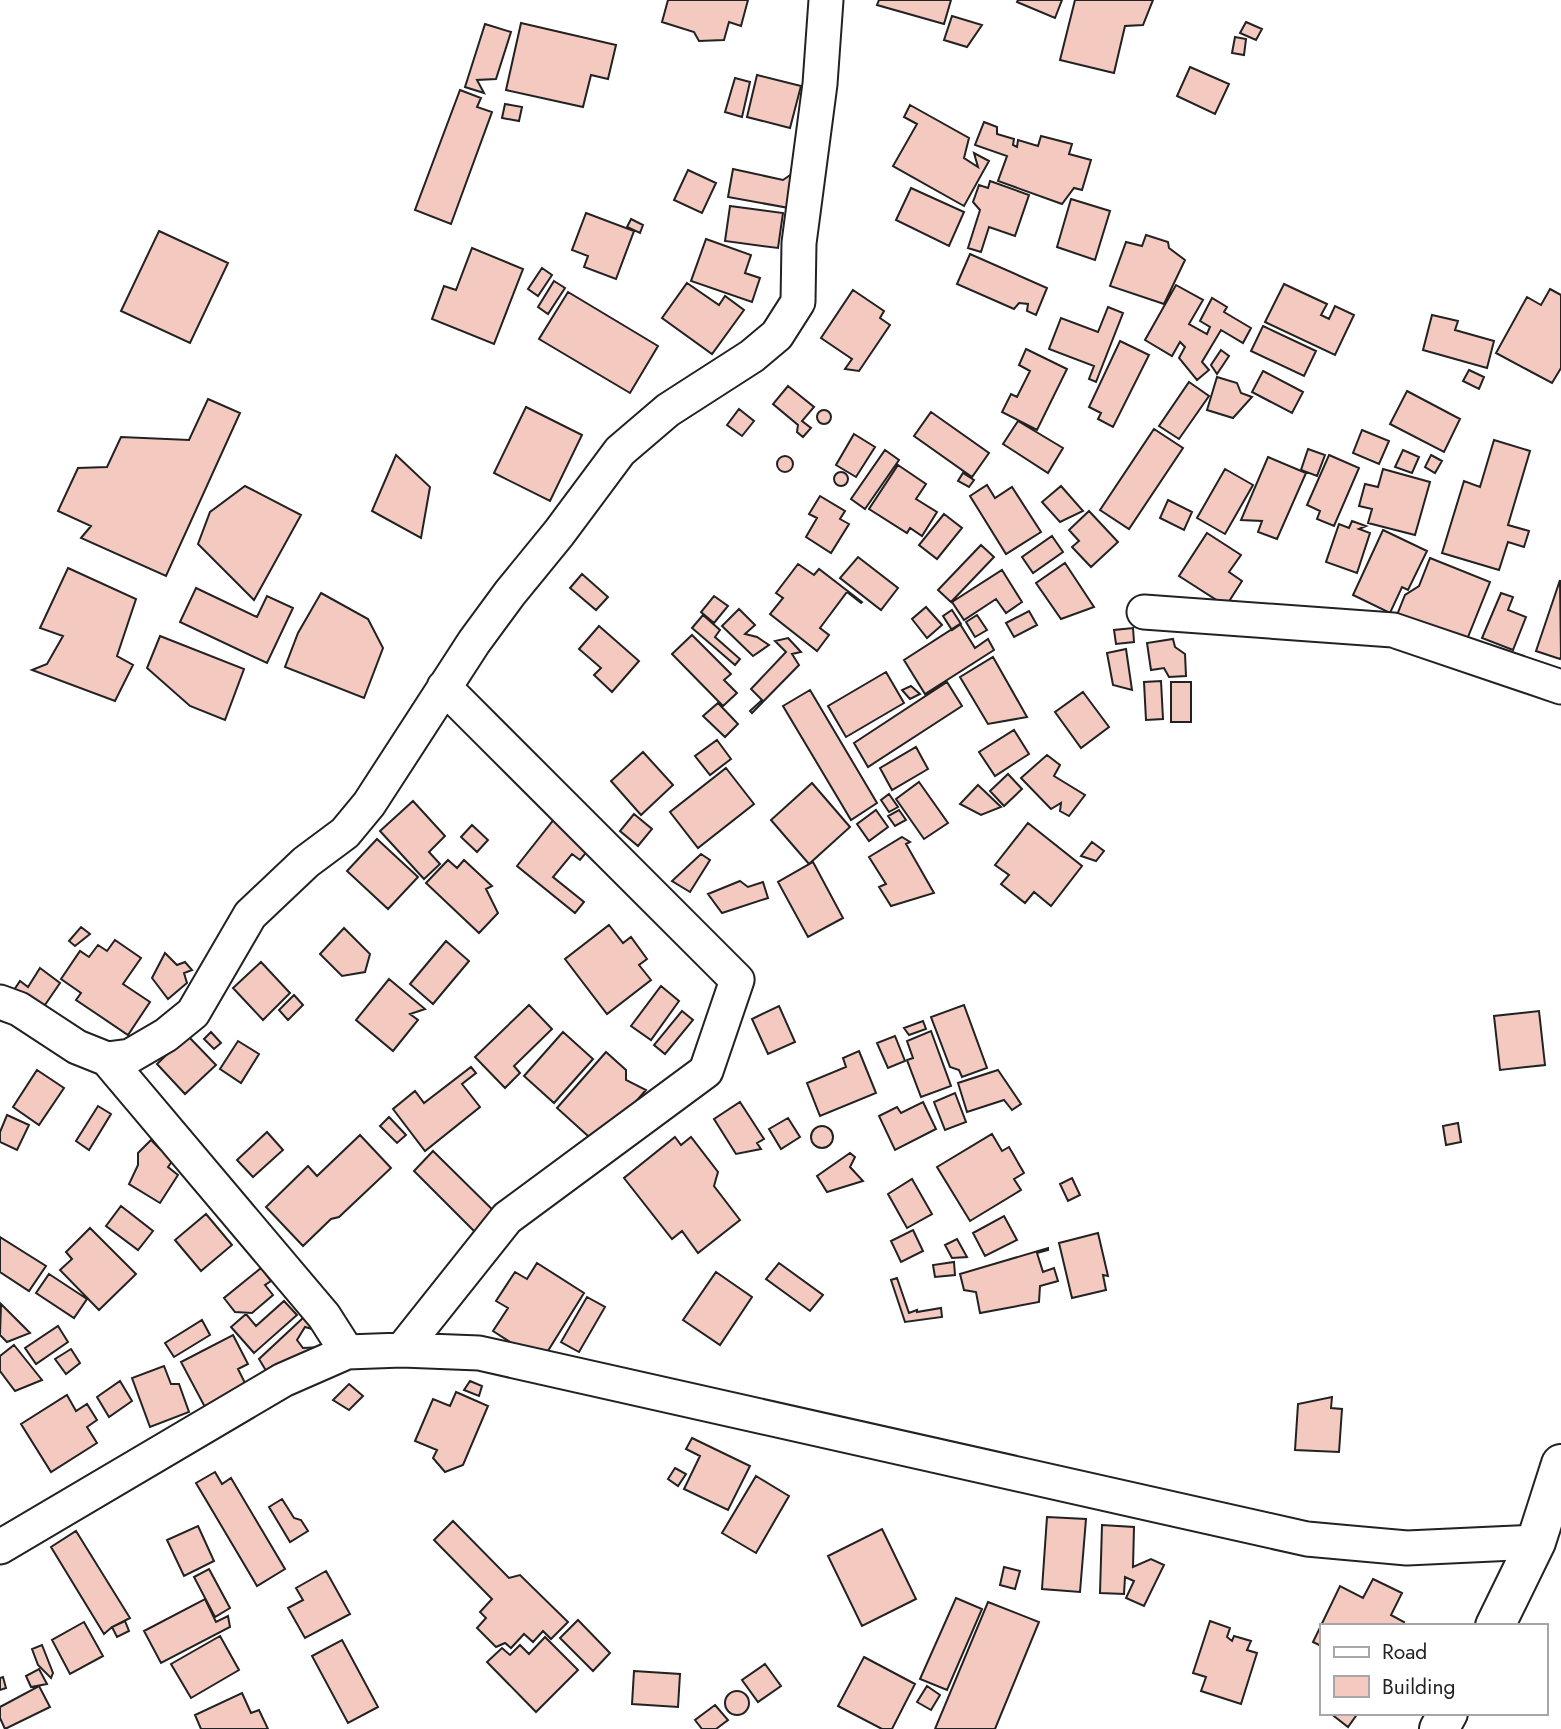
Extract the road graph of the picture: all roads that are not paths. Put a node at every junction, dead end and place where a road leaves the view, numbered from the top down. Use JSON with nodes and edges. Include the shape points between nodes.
{"nodes":[{"id":1,"x":826,"y":0,"type":"edge"},
{"id":2,"x":1144,"y":612,"type":"dead end"},
{"id":3,"x":444,"y":687,"type":"junction"},
{"id":4,"x":1561,"y":687,"type":"edge"},
{"id":5,"x":0,"y":1002,"type":"edge"},
{"id":6,"x":107,"y":1059,"type":"junction"},
{"id":7,"x":402,"y":1350,"type":"junction"},
{"id":8,"x":346,"y":1352,"type":"junction"},
{"id":9,"x":1561,"y":1464,"type":"edge"},
{"id":10,"x":1536,"y":1542,"type":"junction"},
{"id":11,"x":0,"y":1547,"type":"edge"},
{"id":12,"x":1496,"y":1624,"type":"edge"}],
"edges":[{"from":1,"to":3,"type":"street","via":[[799,243],[798,302],[777,335],[668,410],[620,452],[510,593]]},
{"from":2,"to":4,"type":"street","via":[[1393,630]]},
{"from":3,"to":6,"type":"street","via":[[369,804],[345,833],[306,862],[250,915],[193,1013],[130,1056]]},
{"from":3,"to":7,"type":"street","via":[[737,980],[706,1071],[507,1218]]},
{"from":5,"to":6,"type":"street","via":[[19,1009],[77,1047]]},
{"from":6,"to":8,"type":"street","via":[[324,1316]]},
{"from":7,"to":8,"type":"street"},
{"from":7,"to":10,"type":"street","via":[[479,1353],[1307,1539],[1407,1548]]},
{"from":8,"to":11,"type":"street","via":[[283,1380]]},
{"from":9,"to":10,"type":"street"},
{"from":10,"to":12,"type":"street"}]}
